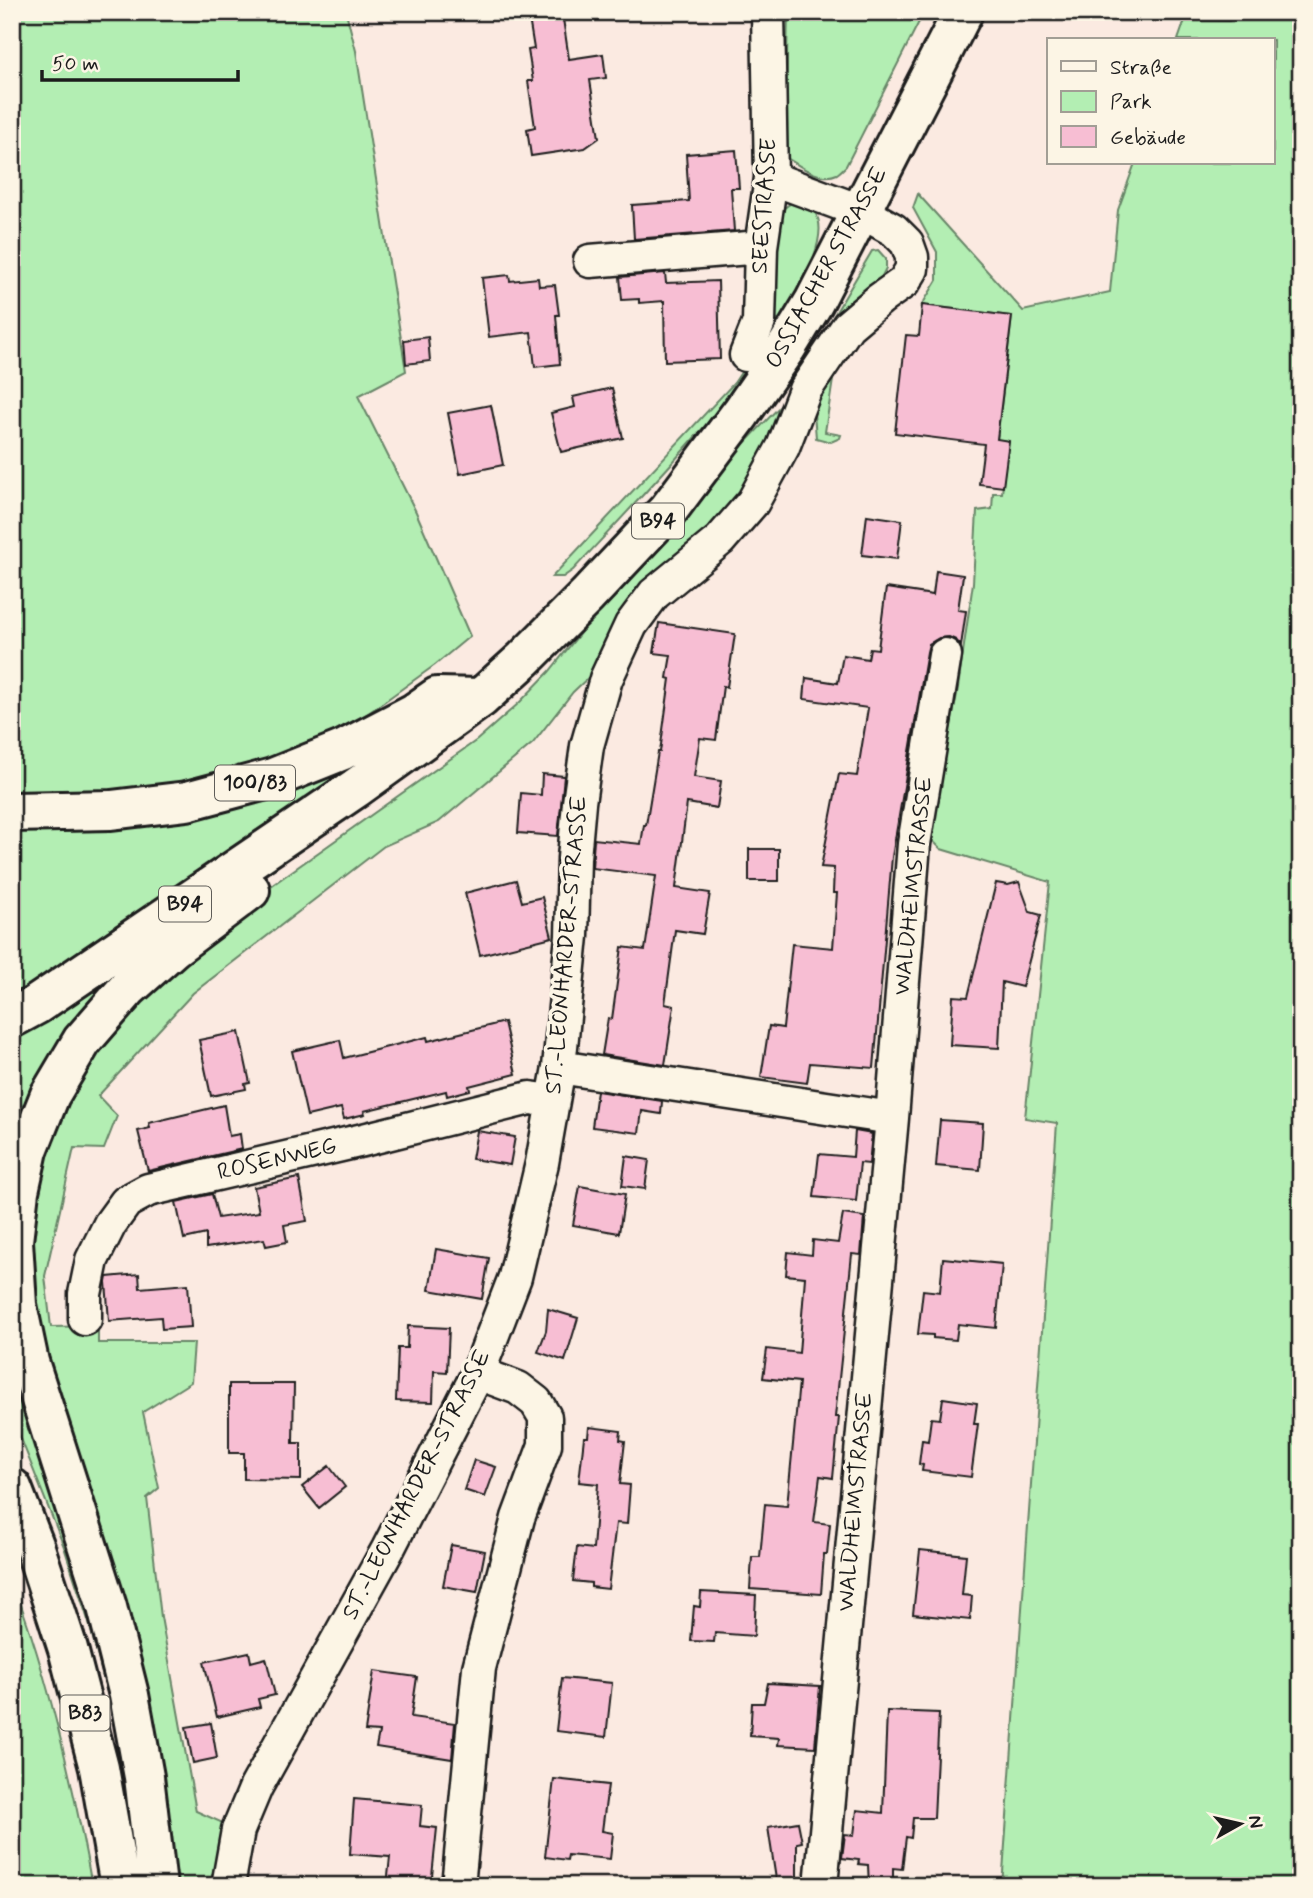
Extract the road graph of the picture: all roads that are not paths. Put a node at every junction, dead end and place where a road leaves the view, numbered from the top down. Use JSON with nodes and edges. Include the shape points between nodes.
{"nodes":[{"id":1,"x":768,"y":12,"type":"edge"},
{"id":2,"x":963,"y":12,"type":"edge"},
{"id":3,"x":771,"y":178,"type":"junction"},
{"id":4,"x":860,"y":211,"type":"junction"},
{"id":5,"x":761,"y":247,"type":"junction"},
{"id":6,"x":590,"y":261,"type":"dead end"},
{"id":7,"x":746,"y":355,"type":"dead end"},
{"id":8,"x":946,"y":655,"type":"dead end"},
{"id":9,"x":481,"y":698,"type":"junction"},
{"id":10,"x":356,"y":788,"type":"junction"},
{"id":11,"x":12,"y":812,"type":"edge"},
{"id":12,"x":12,"y":1018,"type":"edge"},
{"id":13,"x":559,"y":1067,"type":"junction"},
{"id":14,"x":553,"y":1101,"type":"junction"},
{"id":15,"x":892,"y":1118,"type":"junction"},
{"id":16,"x":85,"y":1319,"type":"dead end"},
{"id":17,"x":478,"y":1373,"type":"junction"},
{"id":18,"x":12,"y":1488,"type":"edge"},
{"id":19,"x":120,"y":1886,"type":"edge"},
{"id":20,"x":157,"y":1886,"type":"edge"},
{"id":21,"x":228,"y":1886,"type":"edge"},
{"id":22,"x":458,"y":1886,"type":"edge"},
{"id":23,"x":821,"y":1886,"type":"edge"}],
"edges":[{"from":1,"to":3,"type":"street","name":"SEESTRASSE"},
{"from":2,"to":4,"type":"main road","name":"OSSIACHER STRASSE","number":"B94"},
{"from":3,"to":4,"type":"street","name":"ST.-LEONHARDER-STRASSE"},
{"from":3,"to":5,"type":"street","name":"SEESTRASSE"},
{"from":4,"to":9,"type":"main road","name":"OSSIACHER STRASSE","number":"B94","via":[[786,348],[669,509]]},
{"from":4,"to":13,"type":"street","name":"ST.-LEONHARDER-STRASSE","via":[[907,243],[912,270],[904,282],[848,326],[805,390],[783,447],[753,502],[720,540],[654,594],[631,625],[606,679],[587,746],[579,803]]},
{"from":5,"to":6,"type":"street"},
{"from":5,"to":7,"type":"street","name":"SEESTRASSE","via":[[759,322]]},
{"from":8,"to":15,"type":"street","name":"WALDHEIMSTRASSE","via":[[914,844]]},
{"from":9,"to":10,"type":"main road","name":"OSSIACHER STRASSE","number":"B94"},
{"from":9,"to":11,"type":"main road","number":"100/83","via":[[437,697],[343,750],[273,778],[187,801],[111,810]]},
{"from":10,"to":12,"type":"main road","number":"B94"},
{"from":10,"to":20,"type":"main road","via":[[348,822],[173,948],[128,988],[82,1041],[50,1095],[28,1150],[19,1191],[13,1241],[29,1362],[107,1607],[129,1695]]},
{"from":13,"to":14,"type":"street","name":"ST.-LEONHARDER-STRASSE"},
{"from":13,"to":15,"type":"street"},
{"from":14,"to":16,"type":"street","name":"ROSENWEG","via":[[530,1098],[148,1190],[126,1202],[92,1260]]},
{"from":14,"to":17,"type":"street","name":"ST.-LEONHARDER-STRASSE","via":[[515,1277]]},
{"from":15,"to":23,"type":"street","name":"WALDHEIMSTRASSE"},
{"from":17,"to":21,"type":"street","name":"ST.-LEONHARDER-STRASSE","via":[[388,1549],[256,1787],[238,1830]]},
{"from":17,"to":22,"type":"street","via":[[518,1388],[536,1402],[545,1417],[545,1445],[518,1518],[479,1668]]},
{"from":18,"to":19,"type":"main road","number":"B83","via":[[68,1649],[99,1769]]}]}
